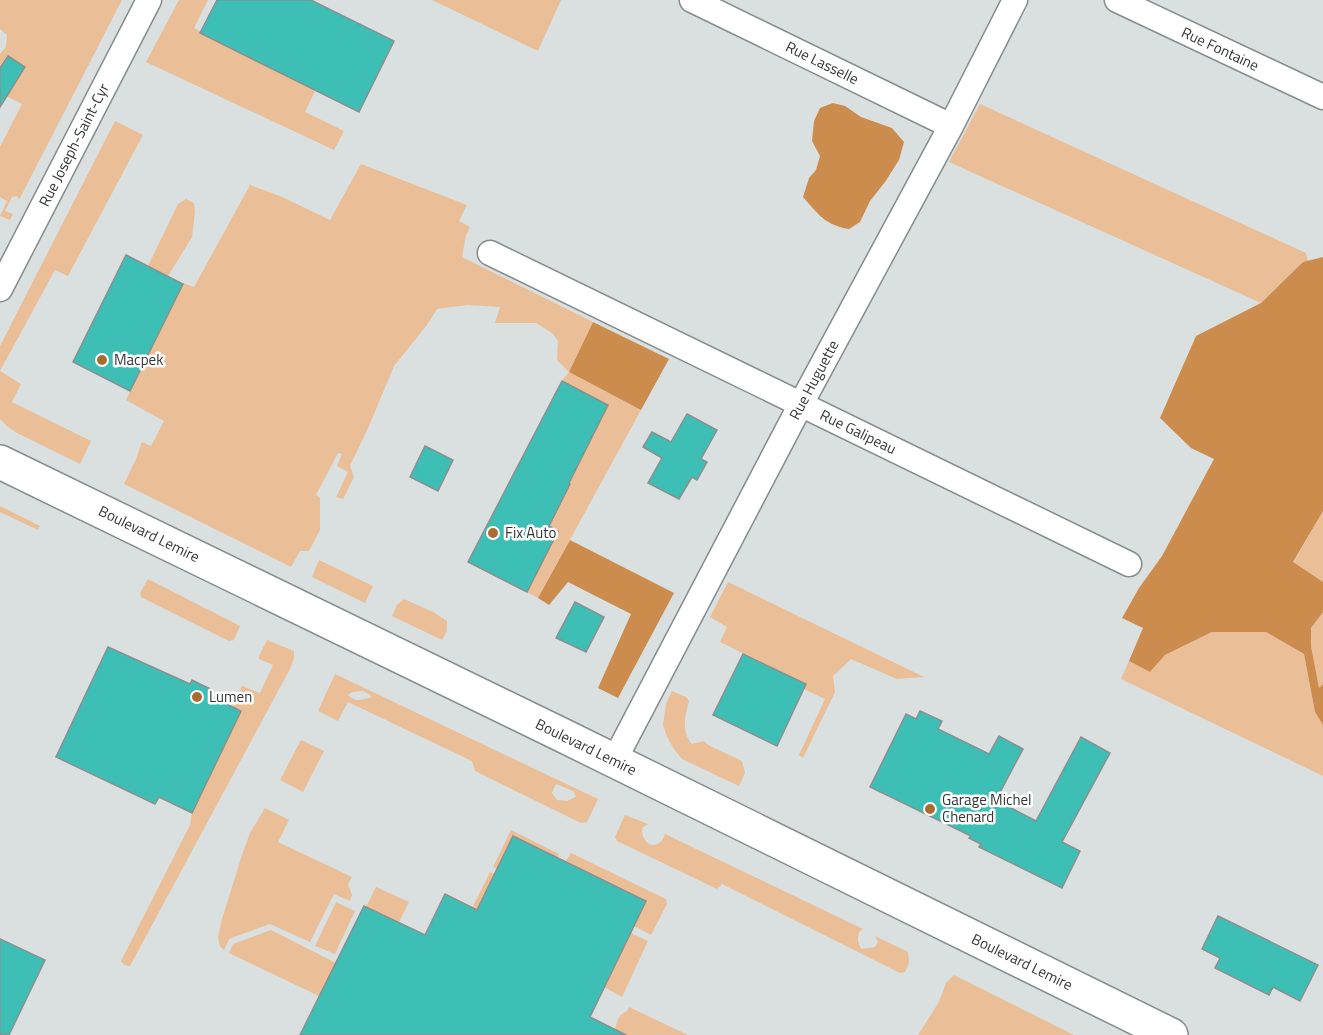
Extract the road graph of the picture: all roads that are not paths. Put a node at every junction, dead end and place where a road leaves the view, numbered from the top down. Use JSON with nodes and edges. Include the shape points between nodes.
{"nodes":[{"id":1,"x":149,"y":0,"type":"edge"},
{"id":2,"x":693,"y":0,"type":"edge"},
{"id":3,"x":1015,"y":0,"type":"edge"},
{"id":4,"x":1117,"y":0,"type":"edge"},
{"id":5,"x":1323,"y":97,"type":"edge"},
{"id":6,"x":951,"y":126,"type":"junction"},
{"id":7,"x":490,"y":253,"type":"dead end"},
{"id":8,"x":0,"y":289,"type":"edge"},
{"id":9,"x":801,"y":404,"type":"junction"},
{"id":10,"x":0,"y":462,"type":"edge"},
{"id":11,"x":1129,"y":564,"type":"dead end"},
{"id":12,"x":614,"y":761,"type":"junction"},
{"id":13,"x":1171,"y":1035,"type":"edge"}],
"edges":[{"from":1,"to":8,"type":"street","name":"Rue Joseph-Saint-Cyr"},
{"from":2,"to":6,"type":"street","name":"Rue Lasselle"},
{"from":3,"to":6,"type":"street","name":"Rue Huguette"},
{"from":4,"to":5,"type":"street","name":"Rue Fontaine"},
{"from":6,"to":9,"type":"street","name":"Rue Huguette"},
{"from":7,"to":9,"type":"street","name":"Rue Galipeau"},
{"from":9,"to":11,"type":"street","name":"Rue Galipeau"},
{"from":9,"to":12,"type":"street","name":"Rue Huguette"},
{"from":10,"to":12,"type":"main road","name":"Boulevard Lemire"},
{"from":12,"to":13,"type":"main road","name":"Boulevard Lemire"}]}
